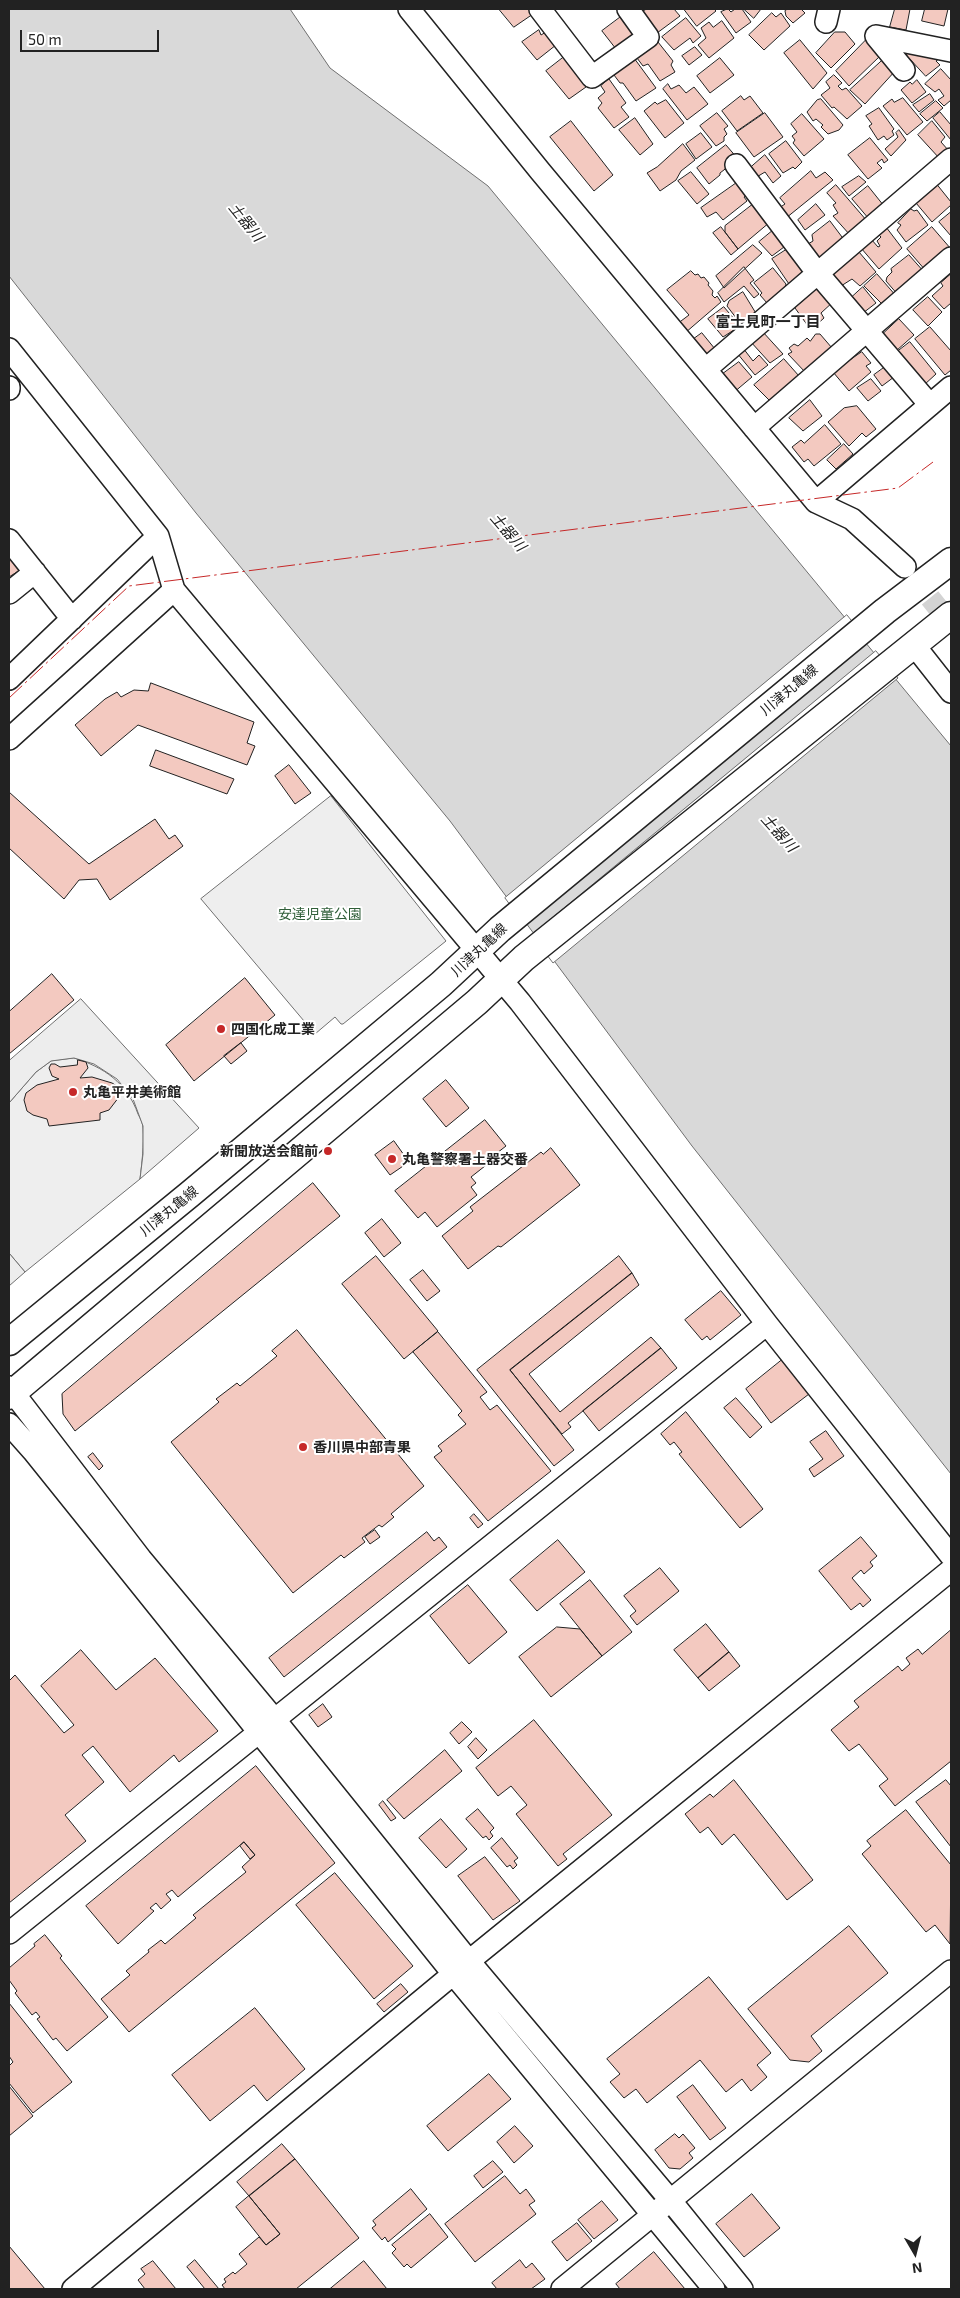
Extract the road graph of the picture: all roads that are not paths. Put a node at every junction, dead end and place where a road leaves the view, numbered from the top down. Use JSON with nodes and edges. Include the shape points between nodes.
{"nodes":[{"id":1,"x":409,"y":9,"type":"edge"},
{"id":2,"x":540,"y":9,"type":"edge"},
{"id":3,"x":628,"y":9,"type":"edge"},
{"id":4,"x":951,"y":51,"type":"edge"},
{"id":5,"x":904,"y":70,"type":"dead end"},
{"id":6,"x":951,"y":159,"type":"edge"},
{"id":7,"x":736,"y":165,"type":"dead end"},
{"id":8,"x":951,"y":258,"type":"edge"},
{"id":9,"x":818,"y":273,"type":"junction"},
{"id":10,"x":867,"y":331,"type":"junction"},
{"id":11,"x":9,"y":349,"type":"edge"},
{"id":12,"x":706,"y":370,"type":"junction"},
{"id":13,"x":951,"y":387,"type":"edge"},
{"id":14,"x":930,"y":405,"type":"junction"},
{"id":15,"x":754,"y":428,"type":"junction"},
{"id":16,"x":816,"y":502,"type":"junction"},
{"id":17,"x":158,"y":536,"type":"junction"},
{"id":18,"x":9,"y":540,"type":"edge"},
{"id":19,"x":951,"y":561,"type":"edge"},
{"id":20,"x":905,"y":567,"type":"tunnel mouth"},
{"id":21,"x":35,"y":572,"type":"junction"},
{"id":22,"x":174,"y":590,"type":"junction"},
{"id":23,"x":9,"y":593,"type":"edge"},
{"id":24,"x":951,"y":615,"type":"edge"},
{"id":25,"x":72,"y":619,"type":"junction"},
{"id":26,"x":914,"y":645,"type":"junction"},
{"id":27,"x":9,"y":679,"type":"edge"},
{"id":28,"x":951,"y":692,"type":"edge"},
{"id":29,"x":9,"y":739,"type":"edge"},
{"id":30,"x":476,"y":951,"type":"junction"},
{"id":31,"x":501,"y":980,"type":"junction"},
{"id":32,"x":766,"y":1324,"type":"junction"},
{"id":33,"x":9,"y":1342,"type":"edge"},
{"id":34,"x":10,"y":1392,"type":"edge"},
{"id":35,"x":9,"y":1424,"type":"edge"},
{"id":36,"x":951,"y":1556,"type":"edge"},
{"id":37,"x":951,"y":1570,"type":"edge"},
{"id":38,"x":268,"y":1726,"type":"junction"},
{"id":39,"x":9,"y":1933,"type":"edge"},
{"id":40,"x":462,"y":1968,"type":"junction"},
{"id":41,"x":951,"y":1971,"type":"edge"},
{"id":42,"x":671,"y":2201,"type":"junction"},
{"id":43,"x":654,"y":2215,"type":"junction"},
{"id":44,"x":73,"y":2289,"type":"edge"},
{"id":45,"x":562,"y":2289,"type":"edge"},
{"id":46,"x":714,"y":2289,"type":"edge"},
{"id":47,"x":742,"y":2289,"type":"edge"}],
"edges":[{"from":1,"to":12,"type":"street"},
{"from":2,"to":3,"type":"street","via":[[592,77],[648,36]]},
{"from":4,"to":5,"type":"street","via":[[876,36]]},
{"from":6,"to":9,"type":"street"},
{"from":7,"to":9,"type":"street"},
{"from":8,"to":10,"type":"street"},
{"from":9,"to":10,"type":"street"},
{"from":9,"to":12,"type":"street"},
{"from":10,"to":14,"type":"street"},
{"from":10,"to":15,"type":"street"},
{"from":11,"to":17,"type":"street"},
{"from":12,"to":15,"type":"street"},
{"from":13,"to":14,"type":"street"},
{"from":14,"to":16,"type":"street"},
{"from":15,"to":16,"type":"street"},
{"from":16,"to":20,"type":"street","via":[[852,519]]},
{"from":17,"to":22,"type":"street"},
{"from":17,"to":25,"type":"street"},
{"from":18,"to":21,"type":"street"},
{"from":19,"to":30,"type":"main road","name":"川津丸亀線","via":[[885,610]]},
{"from":21,"to":23,"type":"street"},
{"from":21,"to":25,"type":"street"},
{"from":22,"to":29,"type":"street"},
{"from":22,"to":30,"type":"street"},
{"from":24,"to":26,"type":"main road"},
{"from":25,"to":27,"type":"street"},
{"from":26,"to":28,"type":"street"},
{"from":26,"to":31,"type":"main road","via":[[524,958]]},
{"from":30,"to":31,"type":"street"},
{"from":30,"to":33,"type":"main road","name":"川津丸亀線","via":[[190,1194]]},
{"from":31,"to":32,"type":"street"},
{"from":31,"to":34,"type":"main road"},
{"from":32,"to":36,"type":"street"},
{"from":32,"to":38,"type":"street"},
{"from":34,"to":38,"type":"street"},
{"from":35,"to":38,"type":"street"},
{"from":37,"to":40,"type":"street"},
{"from":38,"to":39,"type":"street"},
{"from":38,"to":40,"type":"street"},
{"from":40,"to":42,"type":"street"},
{"from":40,"to":43,"type":"street"},
{"from":40,"to":44,"type":"street"},
{"from":41,"to":42,"type":"street"},
{"from":42,"to":43,"type":"street"},
{"from":42,"to":47,"type":"street"},
{"from":43,"to":45,"type":"street"},
{"from":43,"to":46,"type":"street"}]}
